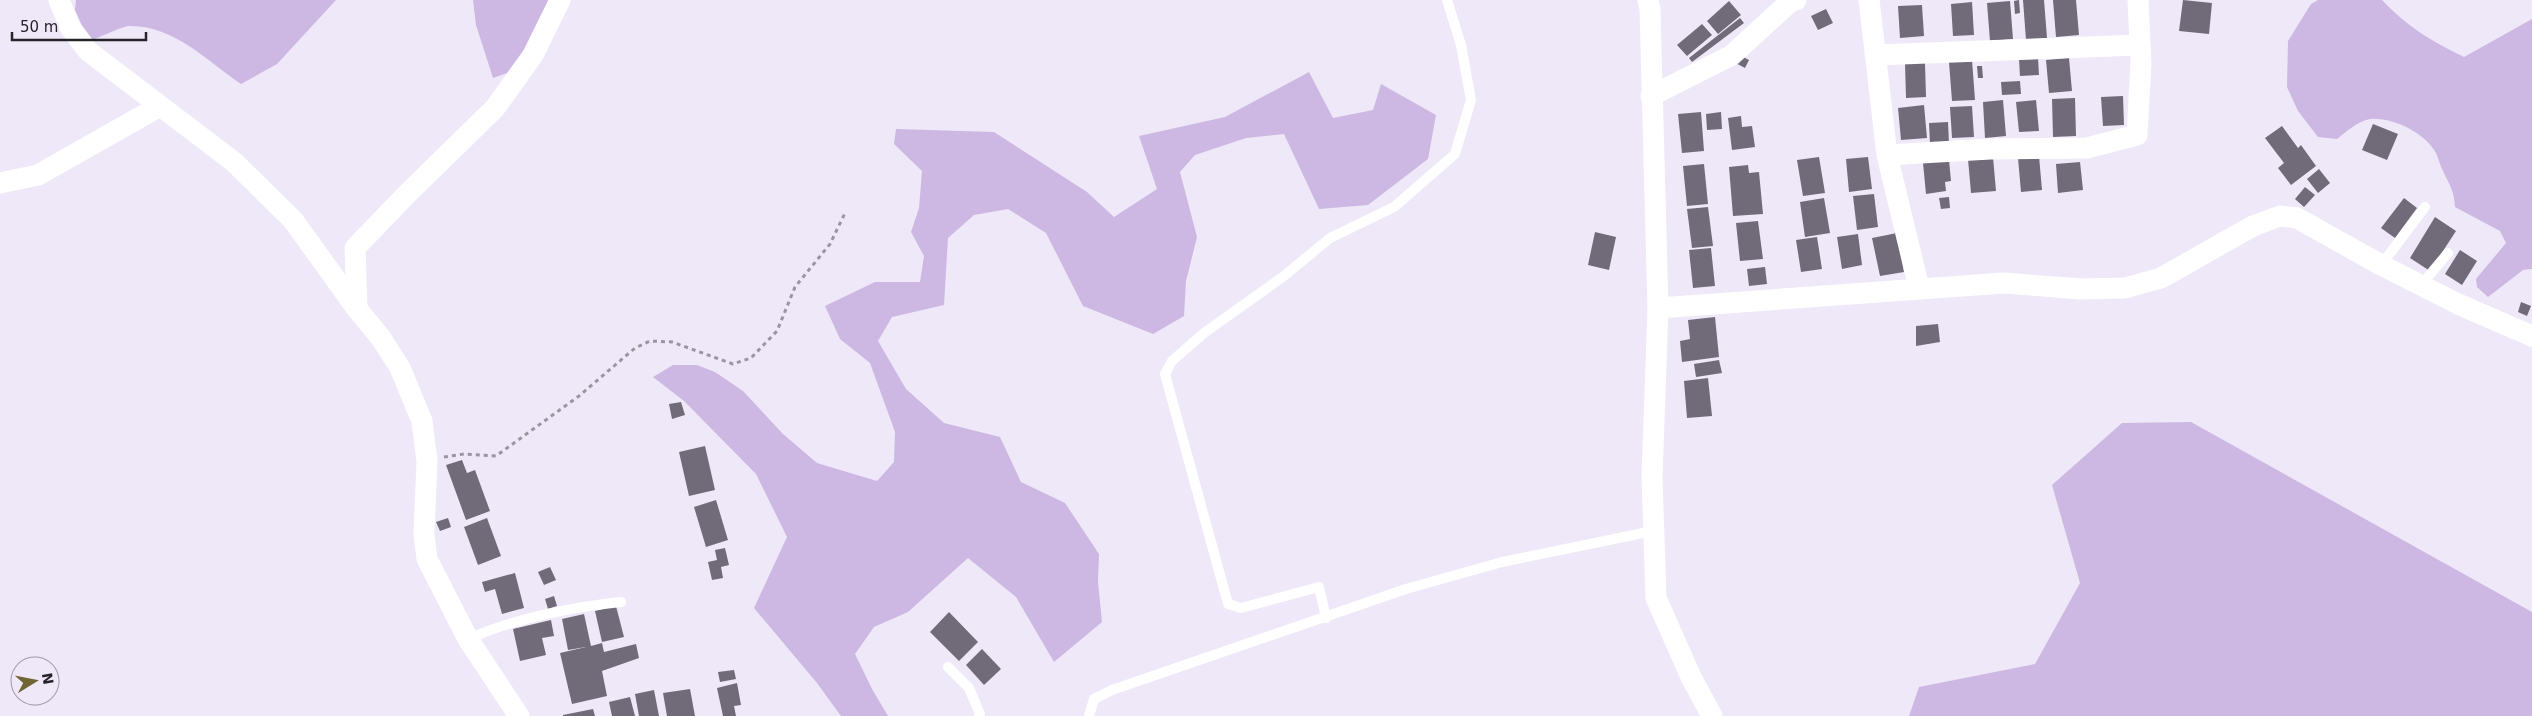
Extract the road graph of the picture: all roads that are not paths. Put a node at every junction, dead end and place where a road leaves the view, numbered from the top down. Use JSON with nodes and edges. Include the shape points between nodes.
{"nodes":[{"id":1,"x":59,"y":0,"type":"edge"},
{"id":2,"x":560,"y":0,"type":"edge"},
{"id":3,"x":1447,"y":0,"type":"edge"},
{"id":4,"x":1648,"y":0,"type":"edge"},
{"id":5,"x":1796,"y":0,"type":"edge"},
{"id":6,"x":1869,"y":0,"type":"edge"},
{"id":7,"x":2138,"y":0,"type":"edge"},
{"id":8,"x":2140,"y":45,"type":"junction"},
{"id":9,"x":1876,"y":56,"type":"junction"},
{"id":10,"x":1651,"y":96,"type":"junction"},
{"id":11,"x":160,"y":106,"type":"junction"},
{"id":12,"x":1888,"y":155,"type":"junction"},
{"id":13,"x":0,"y":182,"type":"edge"},
{"id":14,"x":2425,"y":207,"type":"dead end"},
{"id":15,"x":2448,"y":253,"type":"dead end"},
{"id":16,"x":2381,"y":265,"type":"junction"},
{"id":17,"x":2422,"y":284,"type":"junction"},
{"id":18,"x":1919,"y":288,"type":"junction"},
{"id":19,"x":1658,"y":308,"type":"junction"},
{"id":20,"x":357,"y":309,"type":"junction"},
{"id":21,"x":2532,"y":336,"type":"edge"},
{"id":22,"x":1653,"y":531,"type":"junction"},
{"id":23,"x":620,"y":602,"type":"dead end"},
{"id":24,"x":1326,"y":618,"type":"junction"},
{"id":25,"x":468,"y":639,"type":"junction"},
{"id":26,"x":948,"y":668,"type":"dead end"},
{"id":27,"x":518,"y":716,"type":"edge"},
{"id":28,"x":979,"y":716,"type":"edge"},
{"id":29,"x":1089,"y":716,"type":"edge"},
{"id":30,"x":1712,"y":716,"type":"edge"}],
"edges":[{"from":1,"to":11,"type":"street","via":[[70,27],[88,51]]},
{"from":2,"to":20,"type":"street","via":[[533,55],[495,108],[406,194],[356,248]]},
{"from":3,"to":24,"type":"lane","via":[[1462,45],[1471,100],[1455,154],[1394,207],[1330,238],[1204,334],[1172,361],[1165,374],[1228,604],[1241,608],[1319,587]]},
{"from":4,"to":10,"type":"street"},
{"from":5,"to":10,"type":"street","via":[[1791,1],[1732,55]]},
{"from":6,"to":9,"type":"street"},
{"from":7,"to":8,"type":"street"},
{"from":8,"to":9,"type":"street"},
{"from":8,"to":12,"type":"street","via":[[2137,135],[2087,148]]},
{"from":9,"to":12,"type":"street"},
{"from":10,"to":19,"type":"street"},
{"from":11,"to":13,"type":"street","via":[[38,175]]},
{"from":11,"to":20,"type":"street","via":[[234,162],[293,220]]},
{"from":12,"to":18,"type":"street"},
{"from":14,"to":16,"type":"lane"},
{"from":15,"to":17,"type":"lane"},
{"from":16,"to":17,"type":"street"},
{"from":16,"to":18,"type":"street","via":[[2297,218],[2280,216],[2253,226],[2161,278],[2125,288],[2081,289],[2004,283]]},
{"from":17,"to":21,"type":"street","via":[[2458,304]]},
{"from":18,"to":19,"type":"street"},
{"from":19,"to":22,"type":"street"},
{"from":20,"to":25,"type":"street","via":[[400,368],[422,421],[428,461],[424,534],[427,559]]},
{"from":22,"to":24,"type":"lane","via":[[1502,562],[1406,589]]},
{"from":22,"to":30,"type":"street","via":[[1656,598]]},
{"from":23,"to":25,"type":"lane","via":[[596,604],[494,628]]},
{"from":24,"to":29,"type":"lane","via":[[1112,690],[1094,699]]},
{"from":25,"to":27,"type":"street"},
{"from":26,"to":28,"type":"lane","via":[[969,688]]}]}
